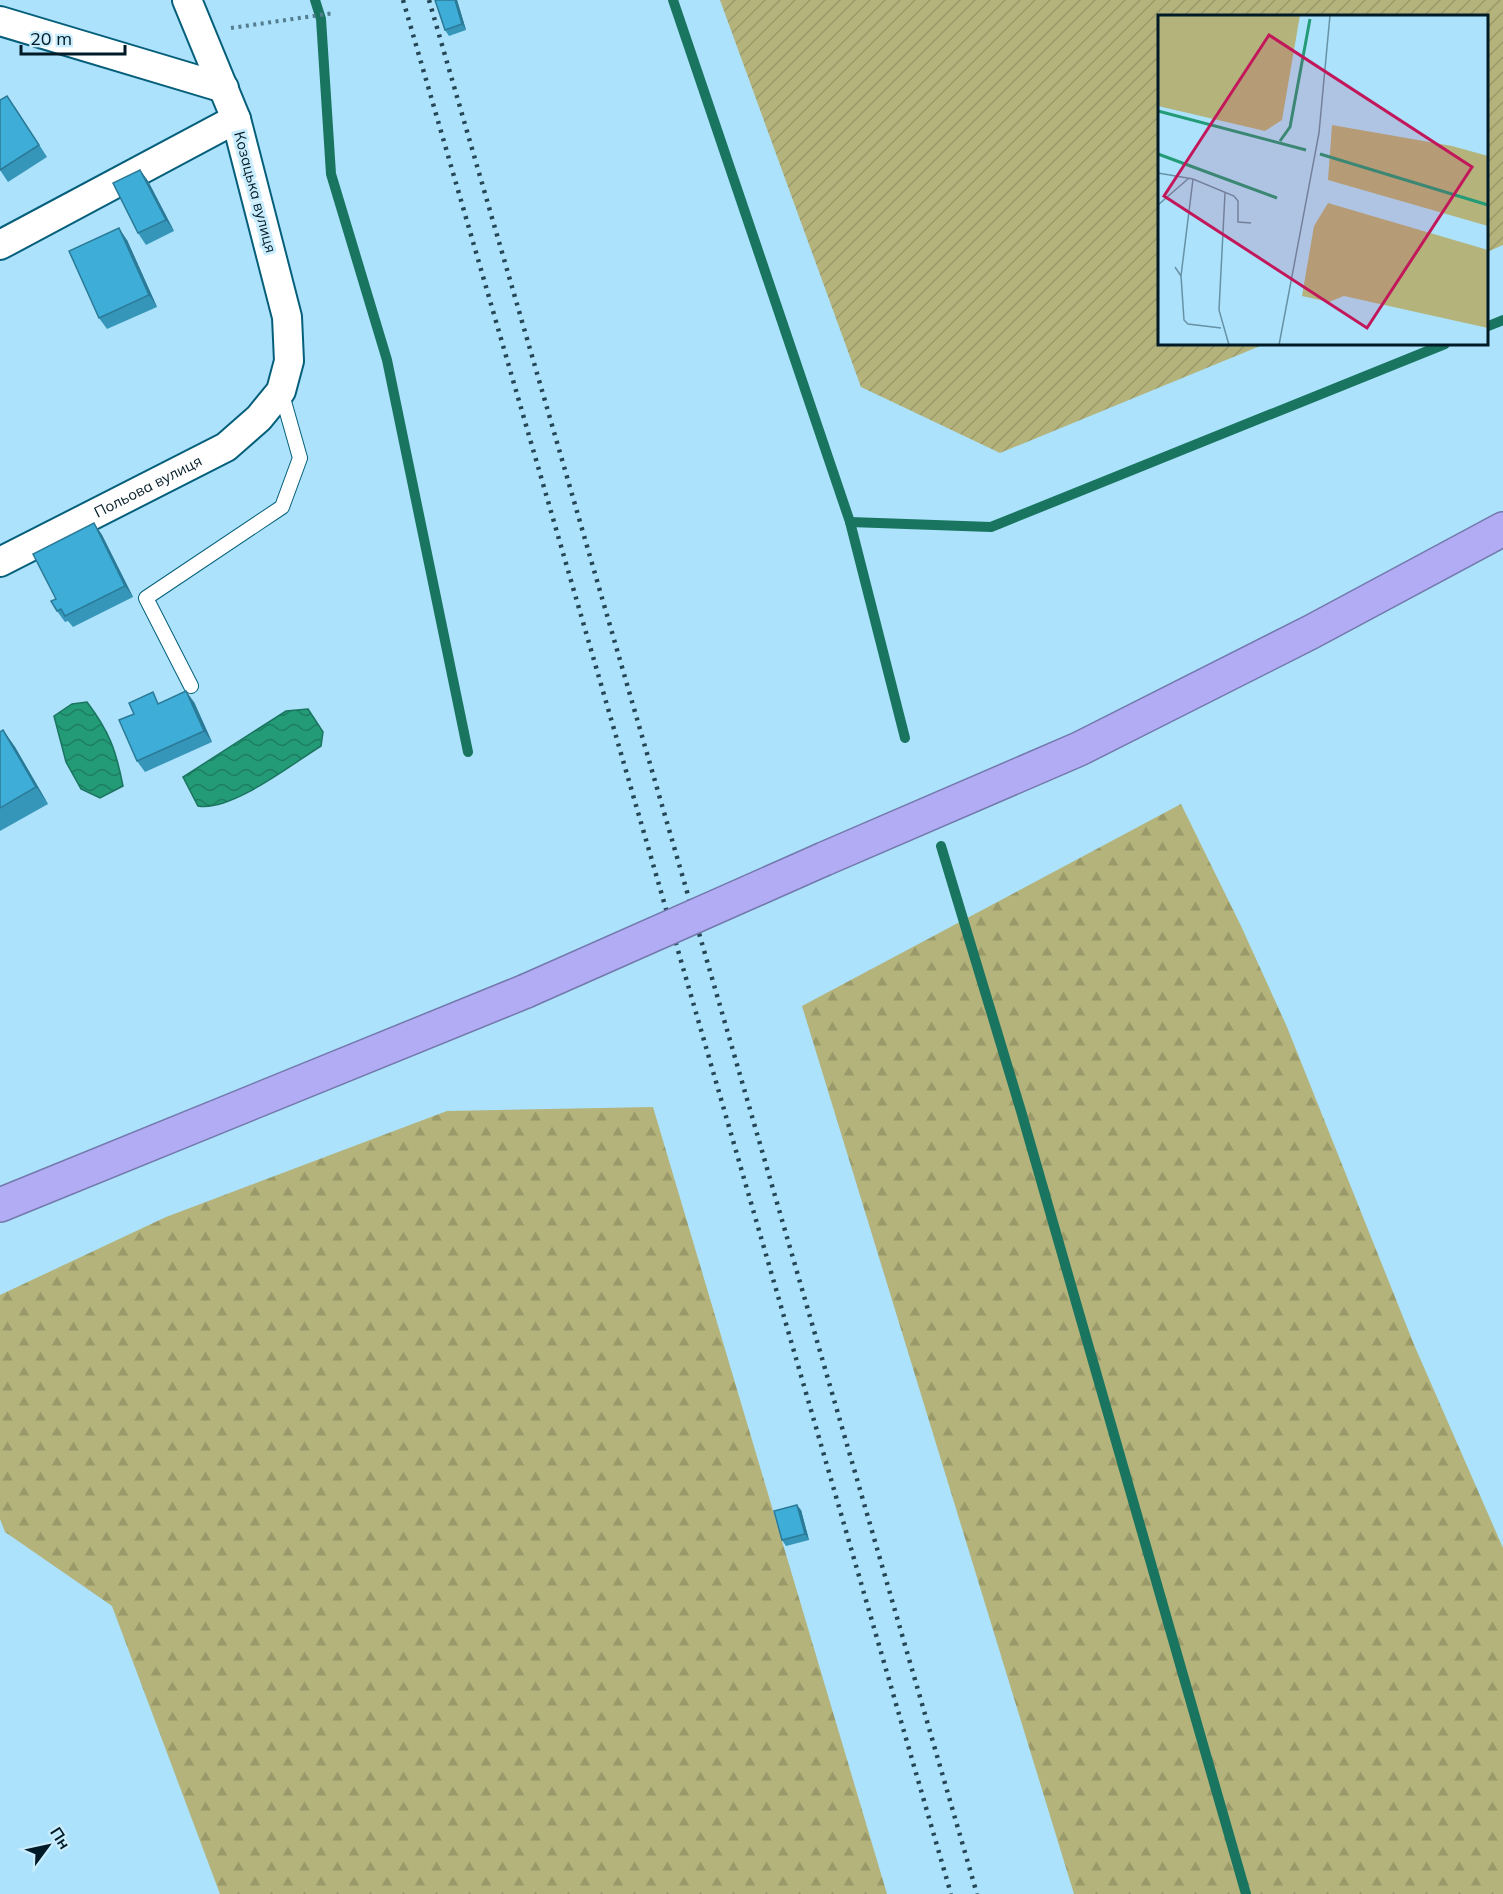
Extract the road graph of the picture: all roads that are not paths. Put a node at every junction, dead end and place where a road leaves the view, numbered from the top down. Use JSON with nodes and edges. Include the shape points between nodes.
{"nodes":[{"id":1,"x":187,"y":0,"type":"edge"},
{"id":2,"x":0,"y":21,"type":"edge"},
{"id":3,"x":224,"y":88,"type":"junction"},
{"id":4,"x":236,"y":119,"type":"junction"},
{"id":5,"x":0,"y":245,"type":"edge"},
{"id":6,"x":281,"y":391,"type":"junction"},
{"id":7,"x":1503,"y":529,"type":"edge"},
{"id":8,"x":0,"y":562,"type":"edge"},
{"id":9,"x":191,"y":686,"type":"dead end"},
{"id":10,"x":0,"y":1205,"type":"edge"}],
"edges":[{"from":1,"to":3,"type":"street","name":"Козацька вулиця"},
{"from":2,"to":3,"type":"street"},
{"from":3,"to":4,"type":"street","name":"Козацька вулиця"},
{"from":4,"to":5,"type":"street"},
{"from":4,"to":6,"type":"street","name":"Козацька вулиця","via":[[287,317],[289,361]]},
{"from":6,"to":8,"type":"street","name":"Польова вулиця","via":[[259,418],[226,447]]},
{"from":6,"to":9,"type":"lane","via":[[300,458],[282,507],[146,598]]},
{"from":7,"to":10,"type":"highway","bridge":true,"via":[[1079,749],[526,991]]}]}
